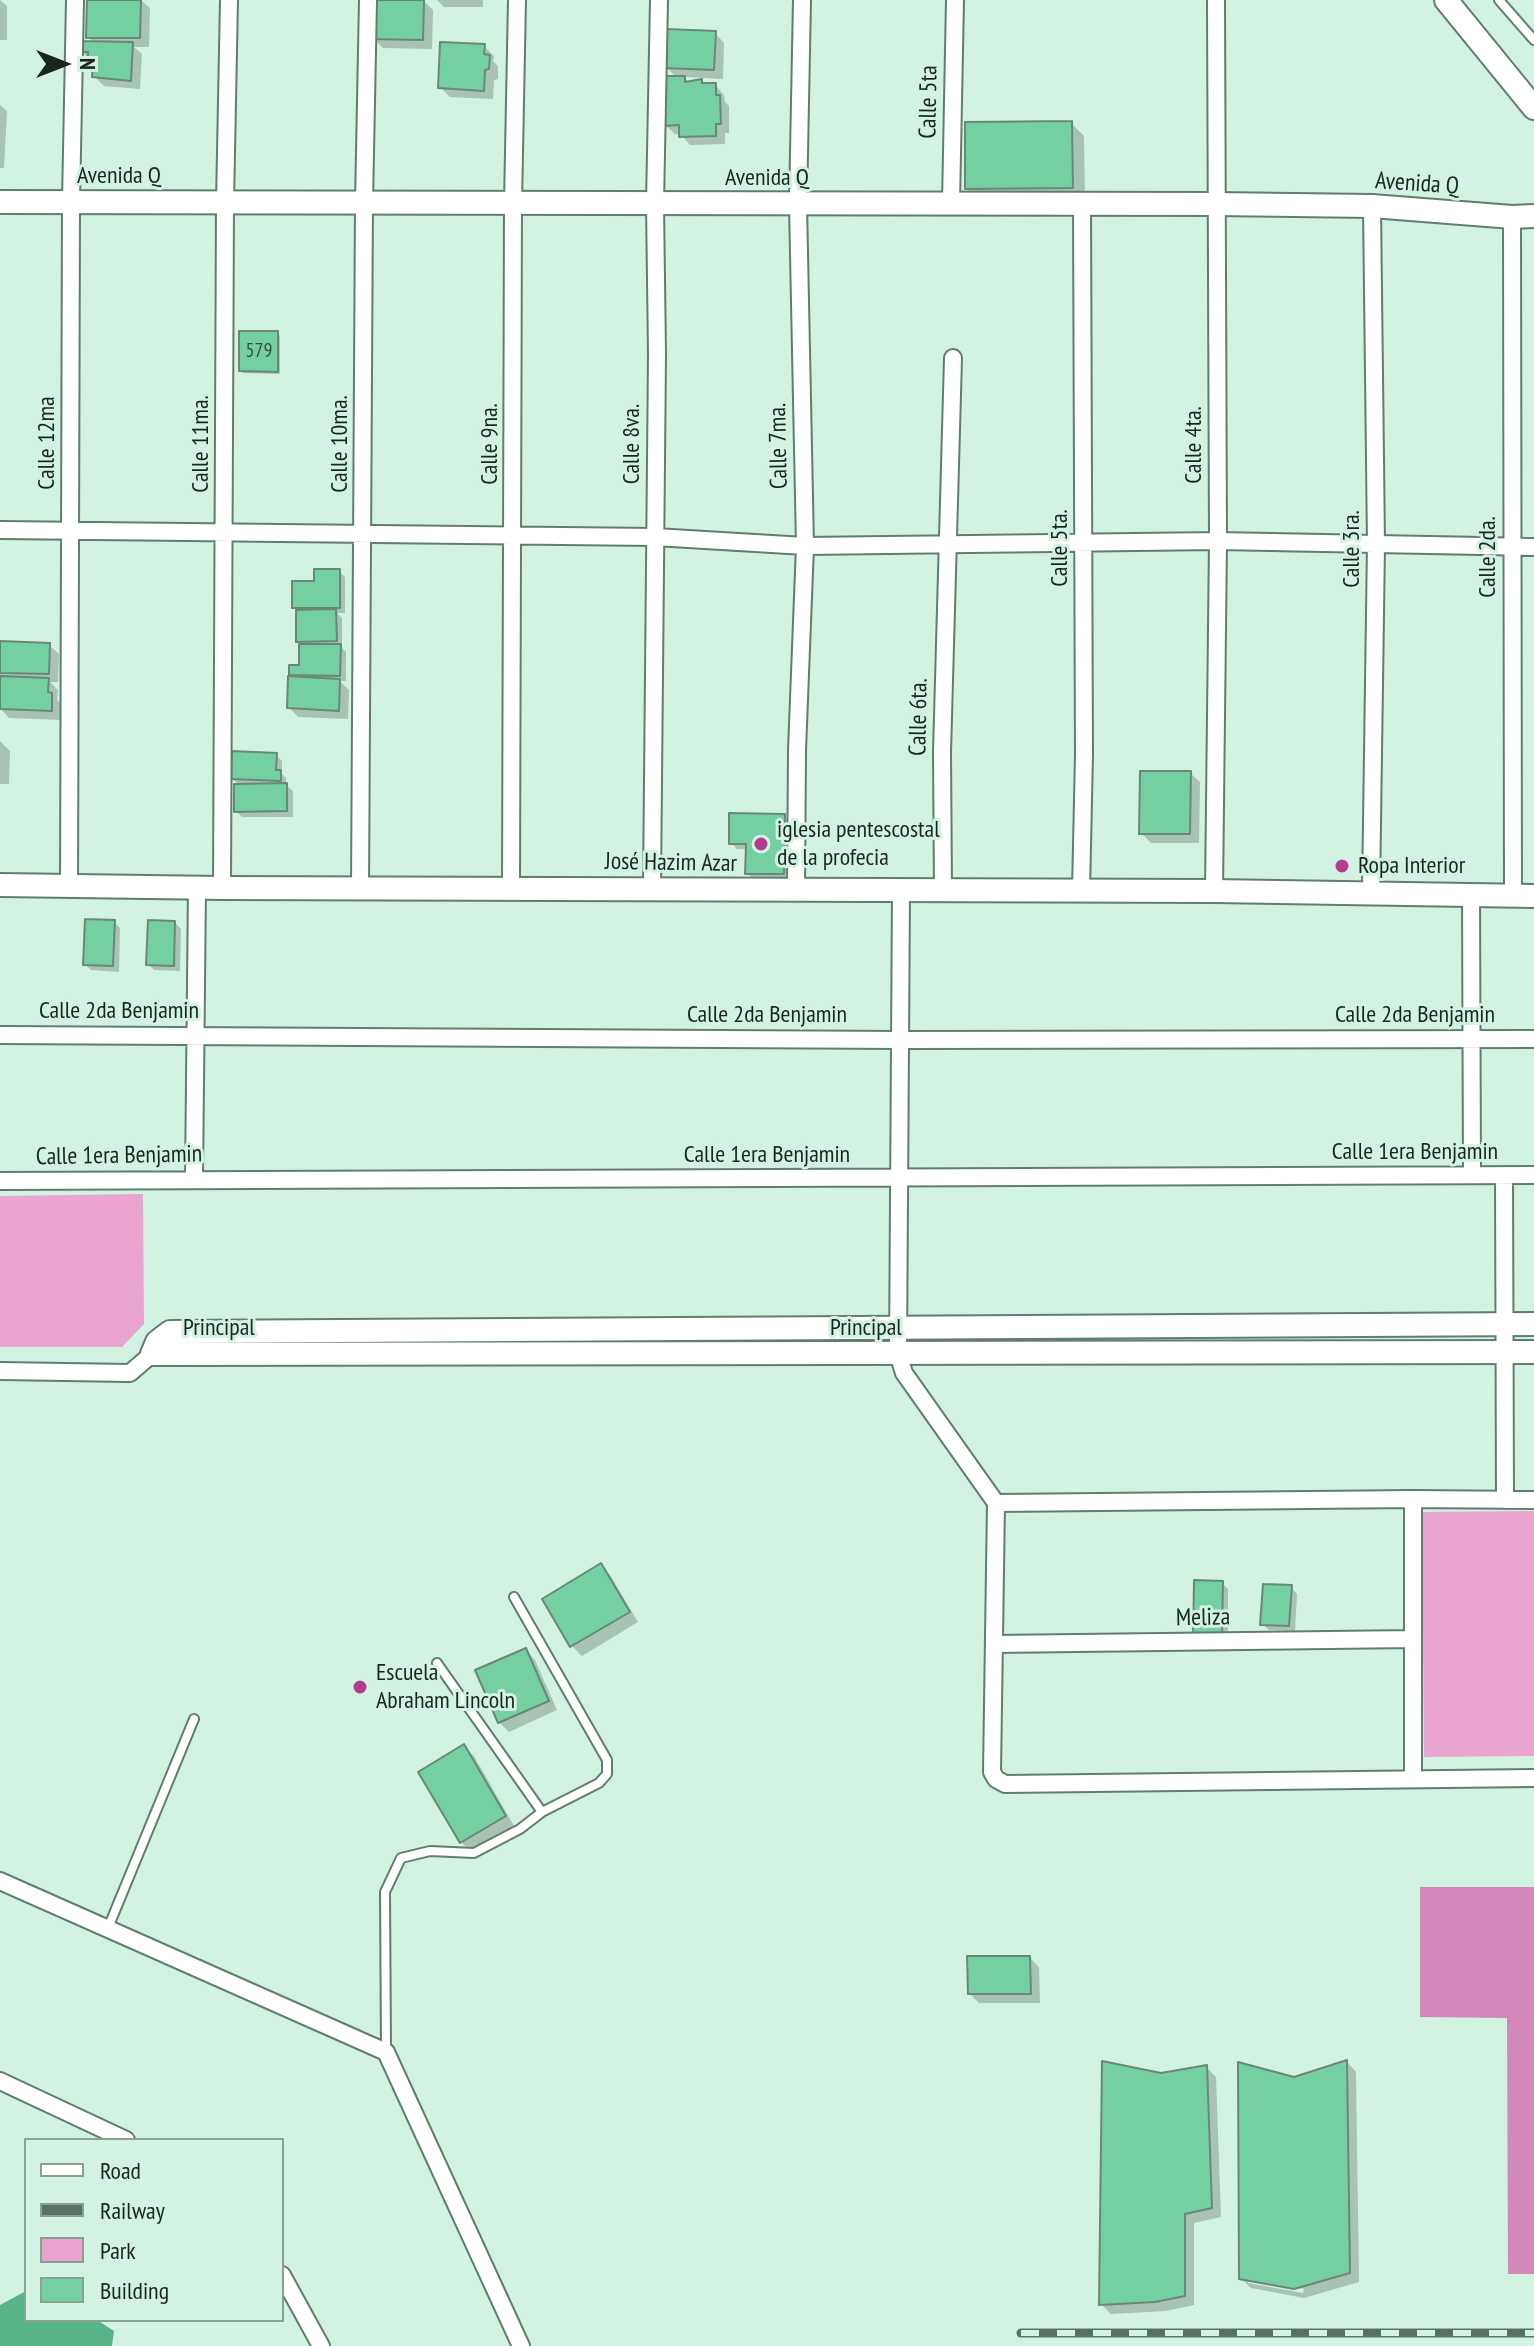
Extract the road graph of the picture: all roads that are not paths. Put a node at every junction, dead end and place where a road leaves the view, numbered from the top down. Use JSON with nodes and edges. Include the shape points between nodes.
{"nodes":[{"id":1,"x":75,"y":0,"type":"edge"},
{"id":2,"x":229,"y":0,"type":"edge"},
{"id":3,"x":368,"y":0,"type":"edge"},
{"id":4,"x":517,"y":0,"type":"edge"},
{"id":5,"x":659,"y":0,"type":"edge"},
{"id":6,"x":802,"y":0,"type":"edge"},
{"id":7,"x":955,"y":0,"type":"edge"},
{"id":8,"x":1216,"y":0,"type":"edge"},
{"id":9,"x":1446,"y":0,"type":"edge"},
{"id":10,"x":1499,"y":0,"type":"edge"},
{"id":11,"x":1534,"y":40,"type":"edge"},
{"id":12,"x":1534,"y":108,"type":"edge"},
{"id":13,"x":0,"y":202,"type":"edge"},
{"id":14,"x":71,"y":202,"type":"junction"},
{"id":15,"x":225,"y":203,"type":"junction"},
{"id":16,"x":364,"y":203,"type":"junction"},
{"id":17,"x":513,"y":203,"type":"junction"},
{"id":18,"x":655,"y":204,"type":"junction"},
{"id":19,"x":798,"y":204,"type":"junction"},
{"id":20,"x":951,"y":204,"type":"junction"},
{"id":21,"x":1215,"y":204,"type":"junction"},
{"id":22,"x":1082,"y":205,"type":"junction"},
{"id":23,"x":1372,"y":206,"type":"junction"},
{"id":24,"x":1523,"y":216,"type":"edge"},
{"id":25,"x":953,"y":358,"type":"dead end"},
{"id":26,"x":0,"y":530,"type":"edge"},
{"id":27,"x":71,"y":532,"type":"junction"},
{"id":28,"x":225,"y":533,"type":"junction"},
{"id":29,"x":364,"y":535,"type":"junction"},
{"id":30,"x":514,"y":536,"type":"junction"},
{"id":31,"x":655,"y":537,"type":"junction"},
{"id":32,"x":1218,"y":541,"type":"junction"},
{"id":33,"x":1084,"y":543,"type":"junction"},
{"id":34,"x":1376,"y":544,"type":"junction"},
{"id":35,"x":948,"y":545,"type":"junction"},
{"id":36,"x":805,"y":546,"type":"junction"},
{"id":37,"x":1512,"y":547,"type":"junction"},
{"id":38,"x":1534,"y":547,"type":"edge"},
{"id":39,"x":0,"y":885,"type":"edge"},
{"id":40,"x":69,"y":886,"type":"junction"},
{"id":41,"x":197,"y":887,"type":"junction"},
{"id":42,"x":652,"y":887,"type":"junction"},
{"id":43,"x":222,"y":888,"type":"junction"},
{"id":44,"x":360,"y":888,"type":"junction"},
{"id":45,"x":511,"y":888,"type":"junction"},
{"id":46,"x":796,"y":890,"type":"junction"},
{"id":47,"x":901,"y":891,"type":"junction"},
{"id":48,"x":943,"y":891,"type":"junction"},
{"id":49,"x":1081,"y":891,"type":"junction"},
{"id":50,"x":1214,"y":891,"type":"junction"},
{"id":51,"x":1371,"y":893,"type":"junction"},
{"id":52,"x":1471,"y":893,"type":"junction"},
{"id":53,"x":1524,"y":896,"type":"edge"},
{"id":54,"x":0,"y":1035,"type":"edge"},
{"id":55,"x":196,"y":1035,"type":"junction"},
{"id":56,"x":1472,"y":1039,"type":"junction"},
{"id":57,"x":1534,"y":1039,"type":"edge"},
{"id":58,"x":900,"y":1040,"type":"junction"},
{"id":59,"x":1472,"y":1175,"type":"junction"},
{"id":60,"x":1534,"y":1175,"type":"edge"},
{"id":61,"x":1504,"y":1176,"type":"junction"},
{"id":62,"x":194,"y":1179,"type":"junction"},
{"id":63,"x":900,"y":1180,"type":"junction"},
{"id":64,"x":0,"y":1181,"type":"edge"},
{"id":65,"x":1504,"y":1324,"type":"junction"},
{"id":66,"x":1534,"y":1324,"type":"edge"},
{"id":67,"x":898,"y":1328,"type":"junction"},
{"id":68,"x":1534,"y":1352,"type":"edge"},
{"id":69,"x":1504,"y":1353,"type":"junction"},
{"id":70,"x":152,"y":1354,"type":"junction"},
{"id":71,"x":898,"y":1354,"type":"junction"},
{"id":72,"x":0,"y":1371,"type":"edge"},
{"id":73,"x":1413,"y":1499,"type":"junction"},
{"id":74,"x":1505,"y":1500,"type":"junction"},
{"id":75,"x":1534,"y":1500,"type":"edge"},
{"id":76,"x":996,"y":1503,"type":"junction"},
{"id":77,"x":514,"y":1597,"type":"dead end"},
{"id":78,"x":1413,"y":1639,"type":"junction"},
{"id":79,"x":994,"y":1644,"type":"junction"},
{"id":80,"x":437,"y":1663,"type":"dead end"},
{"id":81,"x":194,"y":1719,"type":"dead end"},
{"id":82,"x":1534,"y":1778,"type":"edge"},
{"id":83,"x":1413,"y":1779,"type":"junction"},
{"id":84,"x":542,"y":1812,"type":"junction"},
{"id":85,"x":0,"y":1881,"type":"edge"},
{"id":86,"x":108,"y":1929,"type":"junction"},
{"id":87,"x":386,"y":2052,"type":"junction"},
{"id":88,"x":0,"y":2081,"type":"edge"},
{"id":89,"x":122,"y":2138,"type":"edge"},
{"id":90,"x":284,"y":2279,"type":"edge"},
{"id":91,"x":321,"y":2346,"type":"edge"},
{"id":92,"x":521,"y":2346,"type":"edge"}],
"edges":[{"from":1,"to":14,"type":"street","name":"Calle 12ma"},
{"from":2,"to":15,"type":"street","name":"Calle 11ma."},
{"from":3,"to":16,"type":"street","name":"Calle 10ma."},
{"from":4,"to":17,"type":"street","name":"Calle 9na."},
{"from":5,"to":18,"type":"street","name":"Calle 8va."},
{"from":6,"to":19,"type":"street","name":"Calle 7ma."},
{"from":7,"to":20,"type":"street","name":"Calle 5ta"},
{"from":8,"to":21,"type":"street","name":"Calle 4ta."},
{"from":9,"to":12,"type":"street"},
{"from":10,"to":11,"type":"lane"},
{"from":13,"to":14,"type":"street","name":"Avenida Q"},
{"from":14,"to":15,"type":"street","name":"Avenida Q"},
{"from":14,"to":27,"type":"street","name":"Calle 12ma"},
{"from":15,"to":16,"type":"street","name":"Avenida Q"},
{"from":15,"to":28,"type":"street","name":"Calle 11ma."},
{"from":16,"to":17,"type":"street","name":"Avenida Q"},
{"from":16,"to":29,"type":"street","name":"Calle 10ma."},
{"from":17,"to":18,"type":"street","name":"Avenida Q"},
{"from":17,"to":30,"type":"street","name":"Calle 9na."},
{"from":18,"to":19,"type":"street","name":"Avenida Q"},
{"from":18,"to":31,"type":"street","name":"Calle 8va."},
{"from":19,"to":20,"type":"street","name":"Avenida Q"},
{"from":19,"to":36,"type":"street","name":"Calle 7ma."},
{"from":20,"to":22,"type":"street","name":"Avenida Q"},
{"from":21,"to":22,"type":"street","name":"Avenida Q"},
{"from":21,"to":23,"type":"street","name":"Avenida Q"},
{"from":21,"to":32,"type":"street","name":"Calle 4ta."},
{"from":22,"to":33,"type":"street","name":"Calle 5ta."},
{"from":23,"to":24,"type":"street","name":"Avenida Q"},
{"from":23,"to":34,"type":"street","name":"Calle 3ra."},
{"from":24,"to":37,"type":"street","name":"Calle 2da."},
{"from":25,"to":35,"type":"street","name":"Calle 6ta."},
{"from":26,"to":27,"type":"street"},
{"from":27,"to":28,"type":"street"},
{"from":27,"to":40,"type":"street","name":"Calle 12ma"},
{"from":28,"to":29,"type":"street"},
{"from":28,"to":43,"type":"street","name":"Calle 11ma."},
{"from":29,"to":30,"type":"street"},
{"from":29,"to":44,"type":"street","name":"Calle 10ma."},
{"from":30,"to":31,"type":"street"},
{"from":30,"to":45,"type":"street","name":"Calle 9na."},
{"from":31,"to":36,"type":"street"},
{"from":31,"to":42,"type":"street","name":"Calle 8va."},
{"from":32,"to":33,"type":"street"},
{"from":32,"to":34,"type":"street"},
{"from":32,"to":50,"type":"street","name":"Calle 4ta."},
{"from":33,"to":35,"type":"street"},
{"from":33,"to":49,"type":"street","name":"Calle 5ta."},
{"from":34,"to":37,"type":"street"},
{"from":34,"to":51,"type":"street","name":"Calle 3ra."},
{"from":35,"to":36,"type":"street"},
{"from":35,"to":48,"type":"street","name":"Calle 6ta."},
{"from":36,"to":46,"type":"street","name":"Calle 7ma."},
{"from":37,"to":38,"type":"street"},
{"from":37,"to":53,"type":"street","name":"Calle 2da."},
{"from":39,"to":40,"type":"street","name":"José Hazim Azar"},
{"from":40,"to":41,"type":"street","name":"José Hazim Azar"},
{"from":41,"to":43,"type":"street","name":"José Hazim Azar"},
{"from":41,"to":55,"type":"street"},
{"from":42,"to":45,"type":"street","name":"José Hazim Azar"},
{"from":42,"to":46,"type":"street","name":"José Hazim Azar"},
{"from":43,"to":44,"type":"street","name":"José Hazim Azar"},
{"from":44,"to":45,"type":"street","name":"José Hazim Azar"},
{"from":46,"to":47,"type":"street","name":"José Hazim Azar"},
{"from":47,"to":48,"type":"street","name":"José Hazim Azar"},
{"from":47,"to":58,"type":"street"},
{"from":48,"to":49,"type":"street","name":"José Hazim Azar"},
{"from":49,"to":50,"type":"street","name":"José Hazim Azar"},
{"from":50,"to":51,"type":"street","name":"José Hazim Azar"},
{"from":51,"to":52,"type":"street","name":"José Hazim Azar"},
{"from":52,"to":53,"type":"street","name":"José Hazim Azar"},
{"from":52,"to":56,"type":"street"},
{"from":54,"to":55,"type":"street","name":"Calle 2da Benjamin"},
{"from":55,"to":58,"type":"street","name":"Calle 2da Benjamin"},
{"from":55,"to":62,"type":"street"},
{"from":56,"to":57,"type":"street","name":"Calle 2da Benjamin"},
{"from":56,"to":58,"type":"street","name":"Calle 2da Benjamin"},
{"from":56,"to":59,"type":"street"},
{"from":58,"to":63,"type":"street"},
{"from":59,"to":61,"type":"street","name":"Calle 1era Benjamin"},
{"from":59,"to":63,"type":"street","name":"Calle 1era Benjamin"},
{"from":60,"to":61,"type":"street","name":"Calle 1era Benjamin"},
{"from":61,"to":65,"type":"street"},
{"from":62,"to":63,"type":"street","name":"Calle 1era Benjamin"},
{"from":62,"to":64,"type":"street","name":"Calle 1era Benjamin"},
{"from":63,"to":67,"type":"street"},
{"from":65,"to":66,"type":"street","name":"Principal"},
{"from":65,"to":67,"type":"street","name":"Principal"},
{"from":65,"to":69,"type":"street"},
{"from":67,"to":70,"type":"street","name":"Principal","via":[[170,1332]]},
{"from":67,"to":71,"type":"street"},
{"from":68,"to":69,"type":"street","name":"Principal"},
{"from":69,"to":71,"type":"street","name":"Principal"},
{"from":69,"to":74,"type":"street"},
{"from":70,"to":71,"type":"street","name":"Principal"},
{"from":70,"to":72,"type":"street","via":[[130,1373]]},
{"from":71,"to":76,"type":"street","via":[[904,1373]]},
{"from":73,"to":74,"type":"street"},
{"from":73,"to":76,"type":"street"},
{"from":73,"to":78,"type":"street"},
{"from":74,"to":75,"type":"street"},
{"from":76,"to":79,"type":"street"},
{"from":77,"to":84,"type":"lane","via":[[607,1760],[607,1774],[599,1783]]},
{"from":78,"to":79,"type":"street","name":"Meliza"},
{"from":78,"to":83,"type":"street"},
{"from":79,"to":83,"type":"street","via":[[992,1772],[1005,1784]]},
{"from":80,"to":84,"type":"lane"},
{"from":81,"to":86,"type":"lane"},
{"from":82,"to":83,"type":"street"},
{"from":84,"to":87,"type":"lane","via":[[474,1853],[430,1851],[401,1858],[385,1892]]},
{"from":85,"to":86,"type":"street"},
{"from":86,"to":87,"type":"street"},
{"from":87,"to":92,"type":"street"},
{"from":88,"to":89,"type":"street"},
{"from":90,"to":91,"type":"street"}]}
